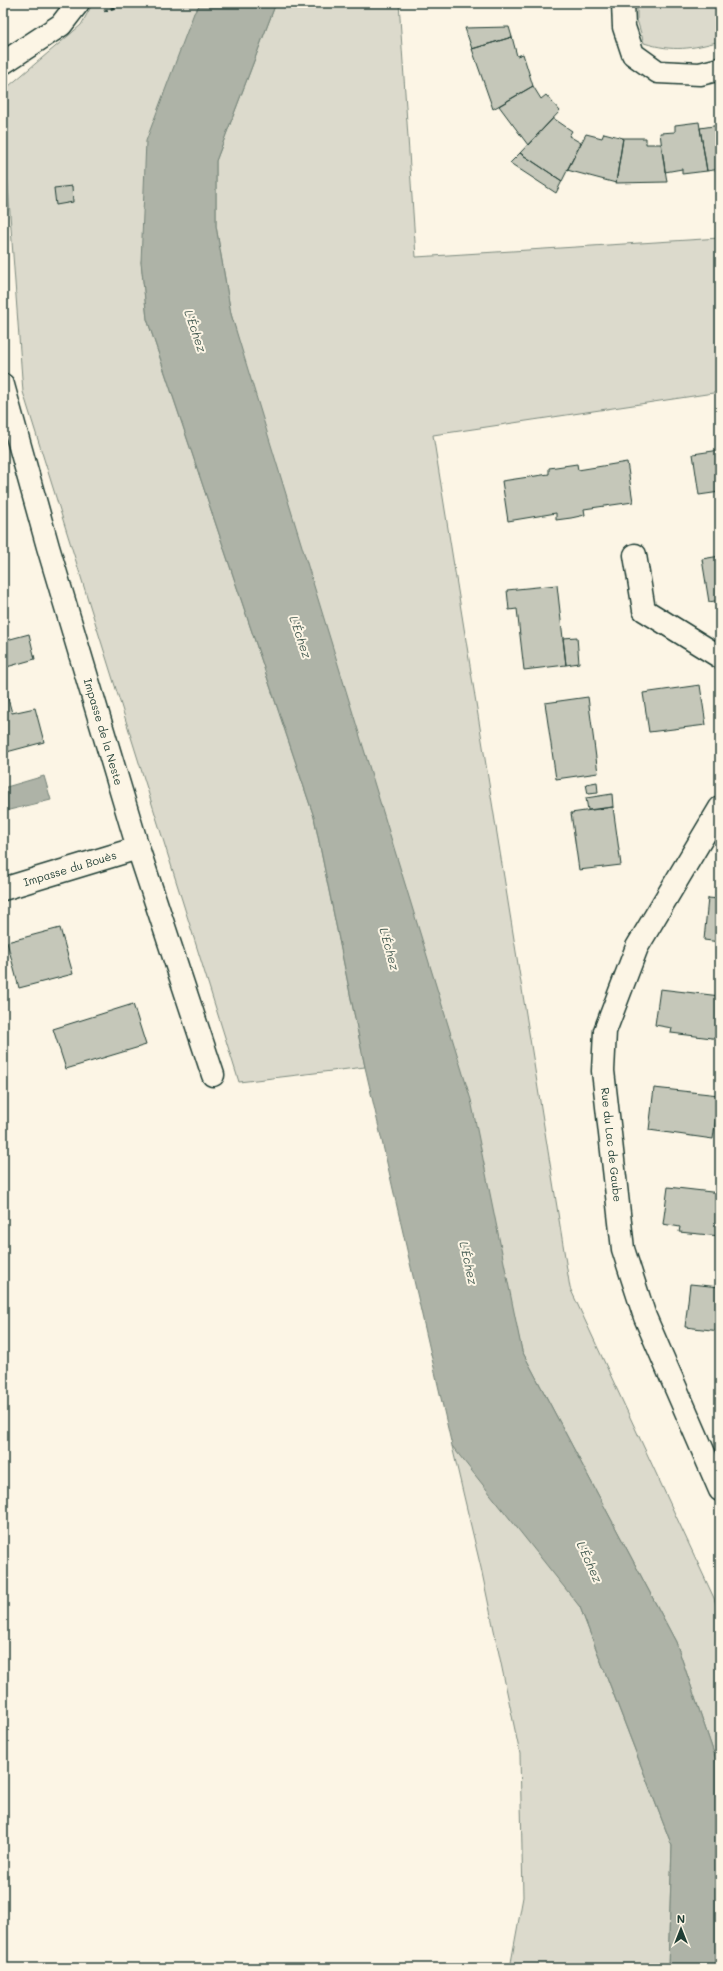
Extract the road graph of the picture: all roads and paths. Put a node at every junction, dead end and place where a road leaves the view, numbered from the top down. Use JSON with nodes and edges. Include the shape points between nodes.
{"nodes":[{"id":1,"x":78,"y":3,"type":"edge"},
{"id":2,"x":623,"y":3,"type":"edge"},
{"id":3,"x":3,"y":63,"type":"edge"},
{"id":4,"x":720,"y":69,"type":"edge"},
{"id":5,"x":3,"y":385,"type":"edge"},
{"id":6,"x":635,"y":555,"type":"dead end"},
{"id":7,"x":720,"y":657,"type":"edge"},
{"id":8,"x":720,"y":808,"type":"edge"},
{"id":9,"x":138,"y":848,"type":"junction"},
{"id":10,"x":3,"y":889,"type":"edge"},
{"id":11,"x":213,"y":1075,"type":"dead end"},
{"id":12,"x":720,"y":1490,"type":"edge"}],
"edges":[{"from":1,"to":3,"type":"street","via":[[61,25]]},
{"from":2,"to":4,"type":"street","via":[[624,27],[633,54],[658,72],[700,74]]},
{"from":5,"to":9,"type":"street","name":"Impasse de la Neste","via":[[48,547]]},
{"from":6,"to":7,"type":"street","via":[[644,610]]},
{"from":8,"to":12,"type":"street","name":"Rue du Lac de Gaube","via":[[637,947],[605,1031],[603,1071],[623,1250],[645,1316]]},
{"from":9,"to":10,"type":"street","name":"Impasse du Bouès"},
{"from":9,"to":11,"type":"street","name":"Impasse de la Neste"}]}
